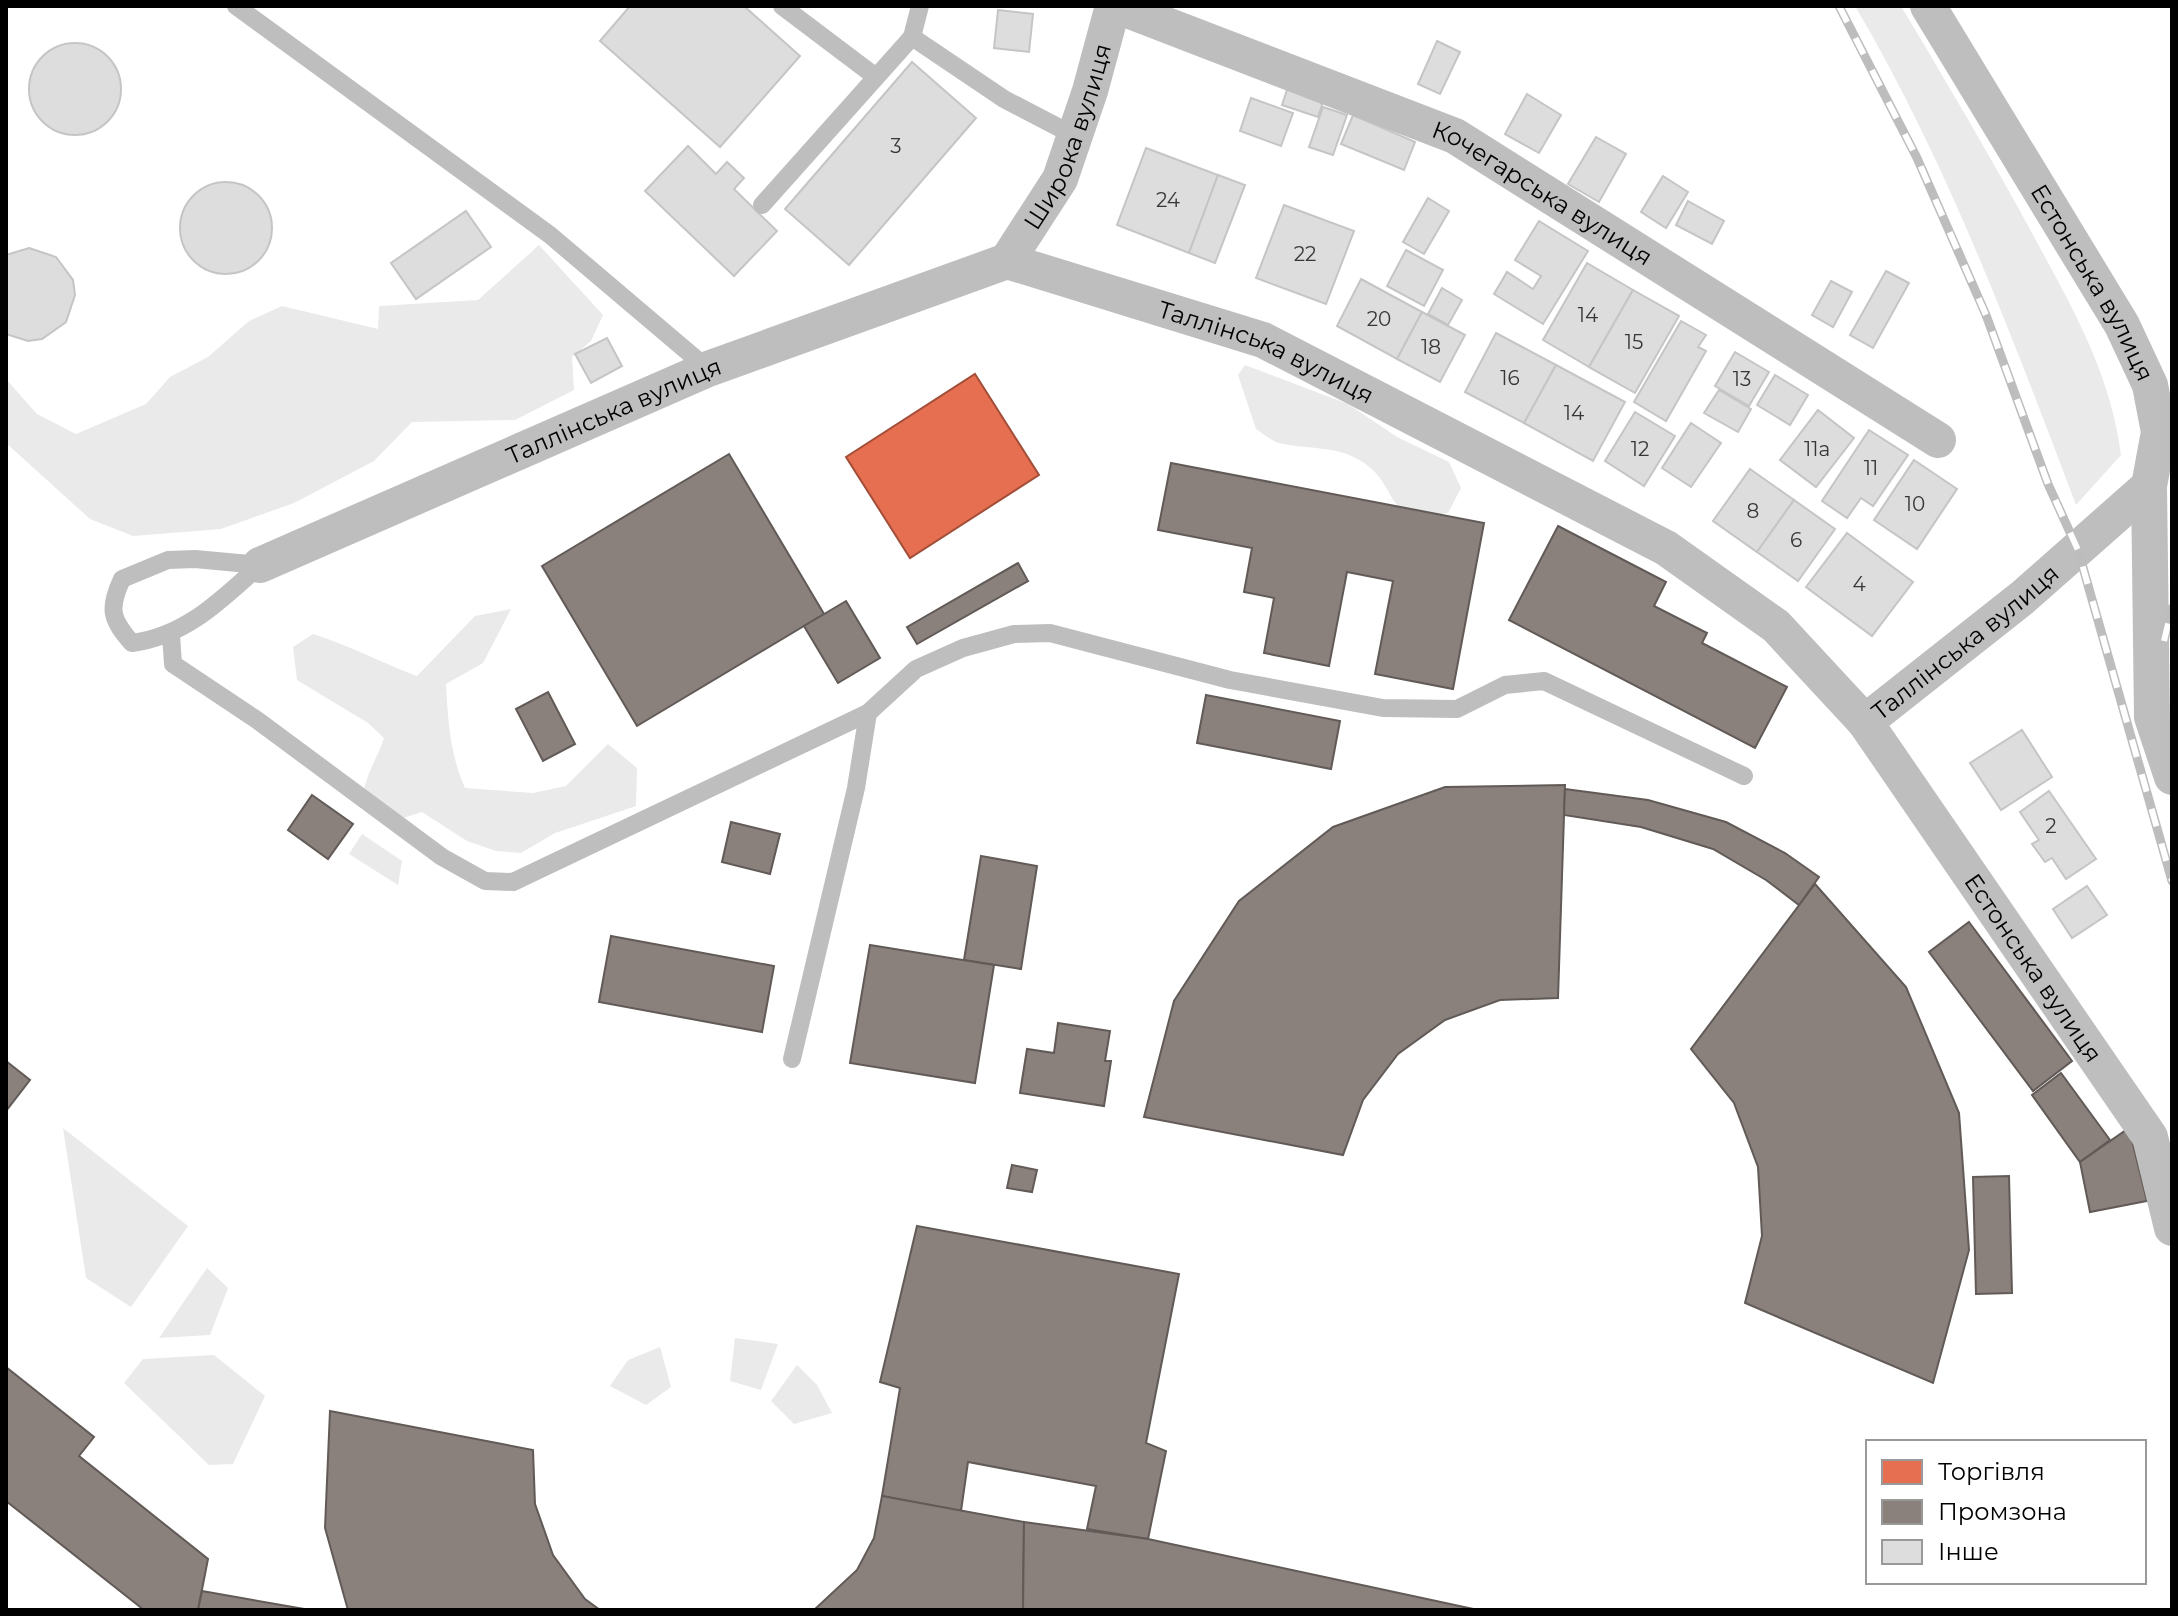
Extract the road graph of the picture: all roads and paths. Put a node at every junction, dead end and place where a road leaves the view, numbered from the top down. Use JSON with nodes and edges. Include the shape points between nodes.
{"nodes":[{"id":1,"x":236,"y":6,"type":"edge"},
{"id":2,"x":782,"y":6,"type":"edge"},
{"id":3,"x":920,"y":6,"type":"edge"},
{"id":4,"x":1115,"y":6,"type":"edge"},
{"id":5,"x":1928,"y":6,"type":"edge"},
{"id":6,"x":912,"y":37,"type":"junction"},
{"id":7,"x":876,"y":77,"type":"junction"},
{"id":8,"x":1075,"y":136,"type":"junction"},
{"id":9,"x":762,"y":205,"type":"dead end"},
{"id":10,"x":1007,"y":261,"type":"junction"},
{"id":11,"x":708,"y":369,"type":"junction"},
{"id":12,"x":1938,"y":440,"type":"dead end"},
{"id":13,"x":2149,"y":486,"type":"junction"},
{"id":14,"x":260,"y":565,"type":"junction"},
{"id":15,"x":171,"y":635,"type":"junction"},
{"id":16,"x":868,"y":713,"type":"junction"},
{"id":17,"x":1865,"y":722,"type":"junction"},
{"id":18,"x":1744,"y":776,"type":"dead end"},
{"id":19,"x":2172,"y":777,"type":"edge"},
{"id":20,"x":792,"y":1059,"type":"dead end"},
{"id":21,"x":2172,"y":1228,"type":"edge"}],
"edges":[{"from":1,"to":11,"type":"lane","via":[[550,235]]},
{"from":2,"to":7,"type":"lane"},
{"from":3,"to":6,"type":"lane"},
{"from":4,"to":8,"type":"street","name":"Широка вулиця"},
{"from":4,"to":12,"type":"street","name":"Кочегарська вулиця","via":[[1455,136]]},
{"from":5,"to":13,"type":"street","name":"Естонська вулиця","via":[[2122,325],[2150,385],[2159,432]]},
{"from":6,"to":7,"type":"lane"},
{"from":6,"to":8,"type":"lane","via":[[1004,99]]},
{"from":7,"to":9,"type":"lane"},
{"from":8,"to":10,"type":"street","name":"Широка вулиця","via":[[1060,179]]},
{"from":10,"to":11,"type":"street","name":"Таллінська вулиця"},
{"from":10,"to":17,"type":"street","name":"Таллінська вулиця","via":[[1263,340],[1666,548],[1776,626]]},
{"from":11,"to":14,"type":"street","name":"Таллінська вулиця"},
{"from":13,"to":17,"type":"street","name":"Таллінська вулиця","via":[[2022,598]]},
{"from":13,"to":19,"type":"street","name":"Естонська вулиця","via":[[2152,717]]},
{"from":14,"to":15,"type":"lane","via":[[210,611]]},
{"from":14,"to":15,"type":"lane","via":[[168,560],[122,579],[113,597],[115,623],[132,643]]},
{"from":15,"to":16,"type":"lane","via":[[173,664],[442,857],[485,881],[513,882]]},
{"from":16,"to":18,"type":"lane","via":[[916,669],[963,648],[1014,634],[1050,633],[1230,680],[1383,708],[1457,709],[1505,685],[1544,681]]},
{"from":16,"to":20,"type":"lane","via":[[856,788]]},
{"from":17,"to":21,"type":"street","name":"Естонська вулиця","via":[[2150,1137]]}]}
